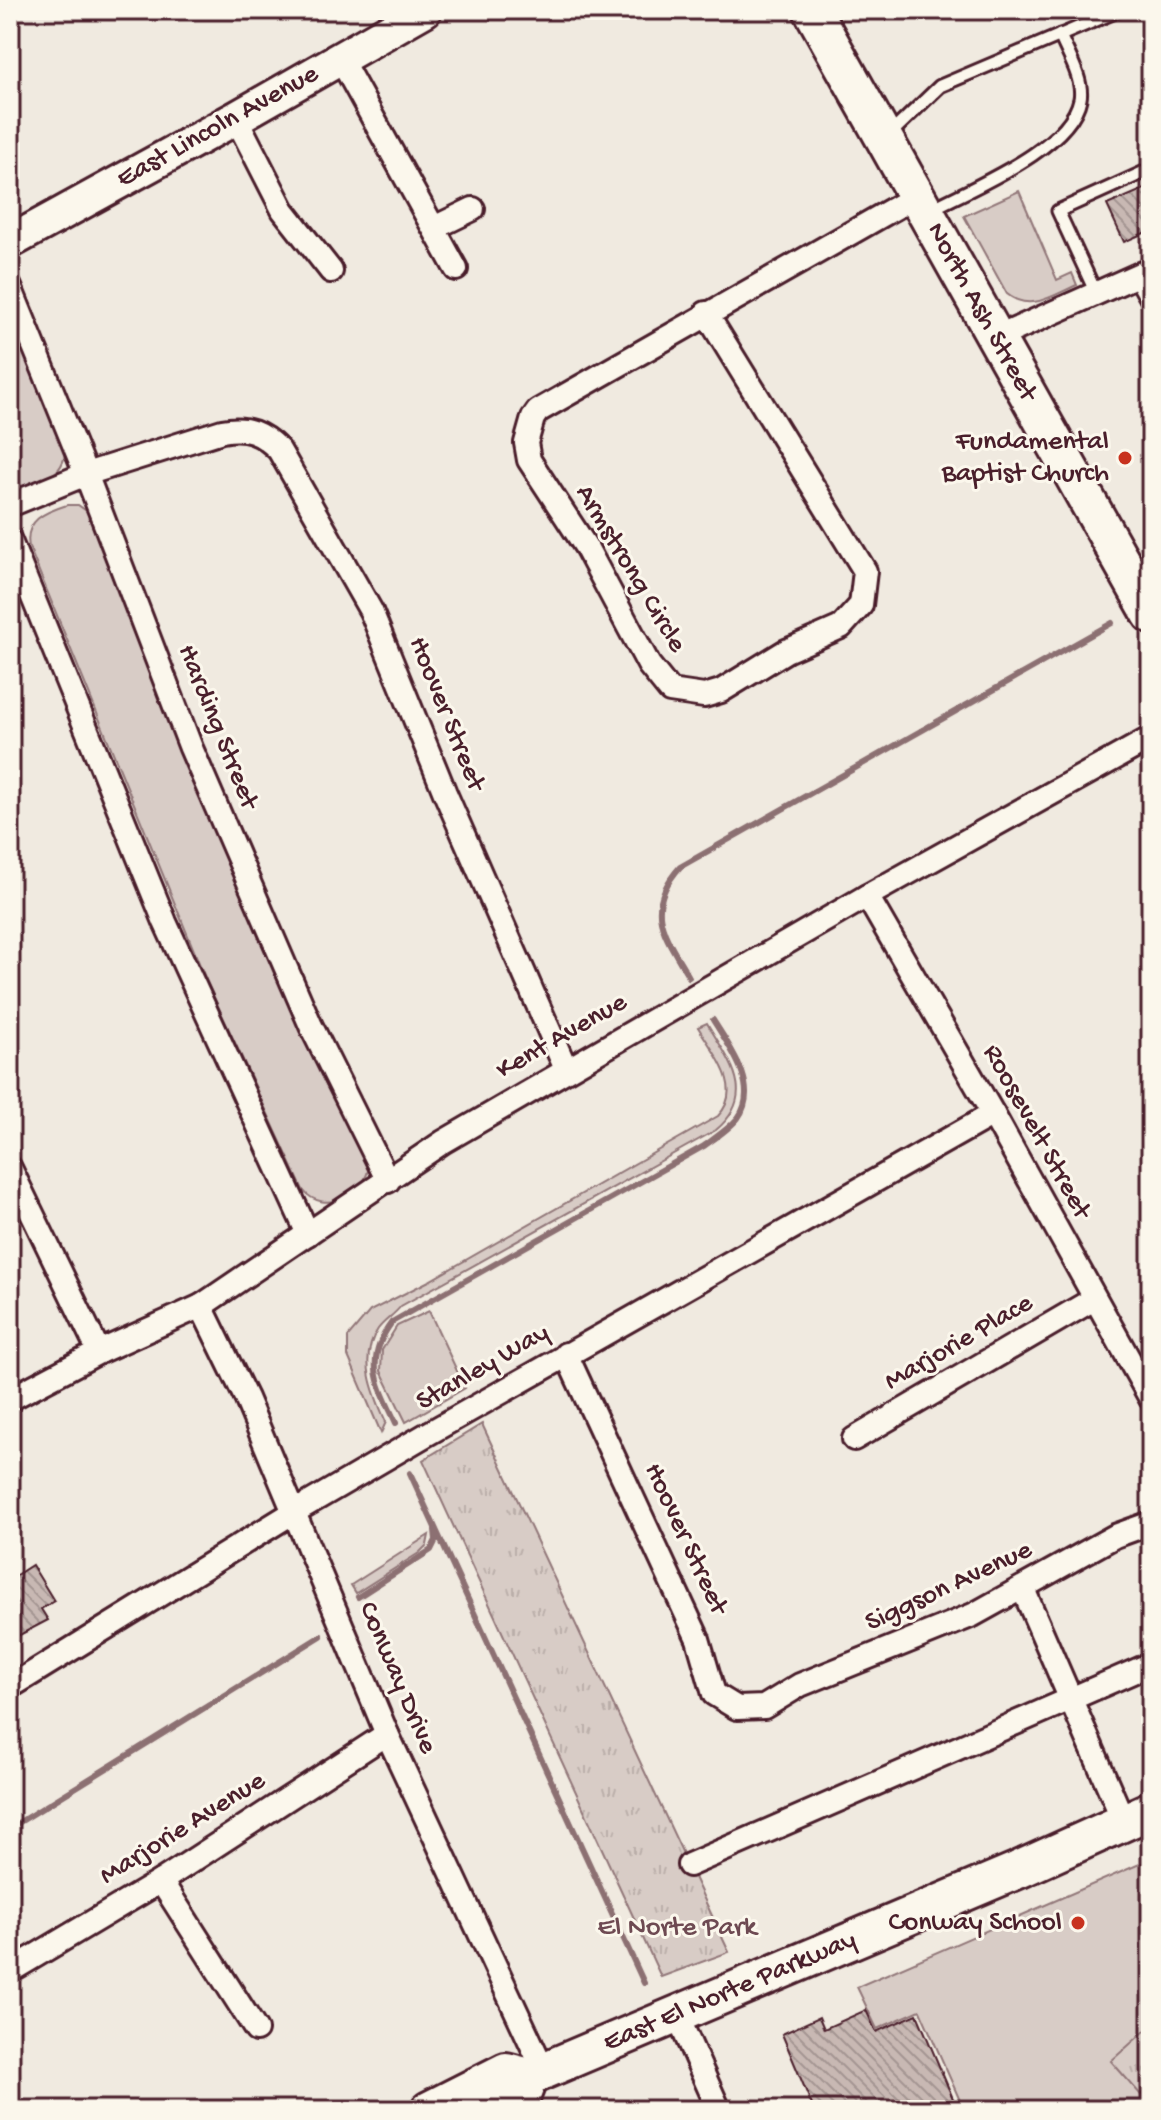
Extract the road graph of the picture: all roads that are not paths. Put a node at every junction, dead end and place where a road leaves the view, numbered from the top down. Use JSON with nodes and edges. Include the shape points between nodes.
{"nodes":[{"id":1,"x":425,"y":10,"type":"edge"},
{"id":2,"x":812,"y":10,"type":"edge"},
{"id":3,"x":1120,"y":10,"type":"edge"},
{"id":4,"x":1060,"y":35,"type":"junction"},
{"id":5,"x":340,"y":58,"type":"junction"},
{"id":6,"x":236,"y":118,"type":"junction"},
{"id":7,"x":884,"y":140,"type":"junction"},
{"id":8,"x":1151,"y":169,"type":"edge"},
{"id":9,"x":920,"y":204,"type":"junction"},
{"id":10,"x":473,"y":209,"type":"dead end"},
{"id":11,"x":434,"y":228,"type":"junction"},
{"id":12,"x":10,"y":242,"type":"edge"},
{"id":13,"x":456,"y":269,"type":"dead end"},
{"id":14,"x":331,"y":271,"type":"dead end"},
{"id":15,"x":1143,"y":273,"type":"edge"},
{"id":16,"x":10,"y":287,"type":"edge"},
{"id":17,"x":1096,"y":293,"type":"junction"},
{"id":18,"x":1151,"y":308,"type":"edge"},
{"id":19,"x":706,"y":313,"type":"junction"},
{"id":20,"x":996,"y":338,"type":"junction"},
{"id":21,"x":86,"y":474,"type":"junction"},
{"id":22,"x":10,"y":505,"type":"edge"},
{"id":23,"x":10,"y":541,"type":"edge"},
{"id":24,"x":1151,"y":614,"type":"edge"},
{"id":25,"x":1151,"y":738,"type":"edge"},
{"id":26,"x":867,"y":896,"type":"junction"},
{"id":27,"x":566,"y":1069,"type":"junction"},
{"id":28,"x":993,"y":1114,"type":"junction"},
{"id":29,"x":10,"y":1168,"type":"edge"},
{"id":30,"x":388,"y":1181,"type":"junction"},
{"id":31,"x":308,"y":1234,"type":"junction"},
{"id":32,"x":1094,"y":1299,"type":"junction"},
{"id":33,"x":201,"y":1306,"type":"junction"},
{"id":34,"x":99,"y":1352,"type":"junction"},
{"id":35,"x":566,"y":1354,"type":"junction"},
{"id":36,"x":10,"y":1399,"type":"edge"},
{"id":37,"x":1151,"y":1399,"type":"edge"},
{"id":38,"x":854,"y":1439,"type":"dead end"},
{"id":39,"x":294,"y":1512,"type":"junction"},
{"id":40,"x":1151,"y":1523,"type":"edge"},
{"id":41,"x":1023,"y":1589,"type":"junction"},
{"id":42,"x":1151,"y":1664,"type":"edge"},
{"id":43,"x":10,"y":1687,"type":"edge"},
{"id":44,"x":1071,"y":1699,"type":"junction"},
{"id":45,"x":772,"y":1702,"type":"joint"},
{"id":46,"x":387,"y":1734,"type":"junction"},
{"id":47,"x":1138,"y":1816,"type":"edge"},
{"id":48,"x":689,"y":1865,"type":"dead end"},
{"id":49,"x":161,"y":1881,"type":"junction"},
{"id":50,"x":10,"y":1971,"type":"edge"},
{"id":51,"x":677,"y":2015,"type":"junction"},
{"id":52,"x":256,"y":2030,"type":"dead end"},
{"id":53,"x":537,"y":2074,"type":"junction"},
{"id":54,"x":429,"y":2110,"type":"edge"},
{"id":55,"x":501,"y":2110,"type":"edge"},
{"id":56,"x":719,"y":2110,"type":"edge"}],
"edges":[{"from":1,"to":5,"type":"main road","name":"East Lincoln Avenue"},
{"from":2,"to":7,"type":"main road","name":"North Ash Street"},
{"from":3,"to":4,"type":"lane"},
{"from":4,"to":7,"type":"lane","via":[[940,86]]},
{"from":4,"to":9,"type":"lane","via":[[1079,84],[1073,116],[1042,150]]},
{"from":5,"to":6,"type":"main road","name":"East Lincoln Avenue"},
{"from":5,"to":11,"type":"street"},
{"from":6,"to":12,"type":"main road","name":"East Lincoln Avenue"},
{"from":6,"to":14,"type":"street","via":[[283,210]]},
{"from":7,"to":9,"type":"main road","name":"North Ash Street"},
{"from":8,"to":17,"type":"lane","via":[[1058,211]]},
{"from":9,"to":19,"type":"street","name":"Armstrong Circle"},
{"from":9,"to":20,"type":"main road","name":"North Ash Street"},
{"from":10,"to":11,"type":"street"},
{"from":11,"to":13,"type":"street"},
{"from":15,"to":17,"type":"street"},
{"from":15,"to":18,"type":"lane"},
{"from":16,"to":21,"type":"street","name":"Harding Street"},
{"from":17,"to":20,"type":"street"},
{"from":19,"to":19,"type":"street","name":"Armstrong Circle","via":[[865,571],[861,605],[841,627],[704,696],[670,691],[649,665],[586,547],[529,460],[526,443],[538,411]]},
{"from":20,"to":24,"type":"main road","name":"North Ash Street"},
{"from":21,"to":22,"type":"street"},
{"from":21,"to":27,"type":"street","name":"Hoover Street","via":[[239,428],[264,435],[279,450],[371,611]]},
{"from":21,"to":30,"type":"street","name":"Harding Street","via":[[191,748],[311,1026]]},
{"from":23,"to":31,"type":"street","via":[[165,922]]},
{"from":25,"to":26,"type":"street","name":"Kent Avenue"},
{"from":26,"to":27,"type":"street","name":"Kent Avenue"},
{"from":26,"to":28,"type":"street","name":"Roosevelt Street"},
{"from":27,"to":30,"type":"street","name":"Kent Avenue"},
{"from":28,"to":32,"type":"street","name":"Roosevelt Street"},
{"from":28,"to":35,"type":"street","name":"Stanley Way"},
{"from":29,"to":34,"type":"street"},
{"from":30,"to":31,"type":"street","name":"Kent Avenue"},
{"from":31,"to":33,"type":"street","name":"Kent Avenue"},
{"from":32,"to":37,"type":"street","name":"Roosevelt Street"},
{"from":32,"to":38,"type":"street","name":"Marjorie Place"},
{"from":33,"to":34,"type":"street","name":"Kent Avenue"},
{"from":33,"to":39,"type":"street","name":"Conway Drive"},
{"from":34,"to":36,"type":"street","name":"Kent Avenue"},
{"from":35,"to":39,"type":"street","name":"Stanley Way"},
{"from":35,"to":45,"type":"street","name":"Hoover Street","via":[[698,1639],[714,1694],[737,1708]]},
{"from":39,"to":43,"type":"street","name":"Stanley Way"},
{"from":39,"to":46,"type":"street","name":"Conway Drive"},
{"from":40,"to":41,"type":"street","name":"Siggson Avenue","via":[[1115,1536]]},
{"from":41,"to":44,"type":"street"},
{"from":41,"to":45,"type":"street","name":"Siggson Avenue","via":[[973,1615],[800,1685]]},
{"from":42,"to":44,"type":"street"},
{"from":44,"to":47,"type":"street"},
{"from":44,"to":48,"type":"street"},
{"from":46,"to":49,"type":"street","name":"Marjorie Avenue"},
{"from":46,"to":53,"type":"street","name":"Conway Drive"},
{"from":47,"to":51,"type":"main road","name":"East El Norte Parkway"},
{"from":49,"to":50,"type":"street","name":"Marjorie Avenue"},
{"from":49,"to":52,"type":"street"},
{"from":51,"to":53,"type":"main road","name":"East El Norte Parkway"},
{"from":51,"to":56,"type":"street"},
{"from":53,"to":54,"type":"main road","name":"East El Norte Parkway","via":[[506,2071]]},
{"from":53,"to":55,"type":"main road","via":[[520,2101]]}]}
